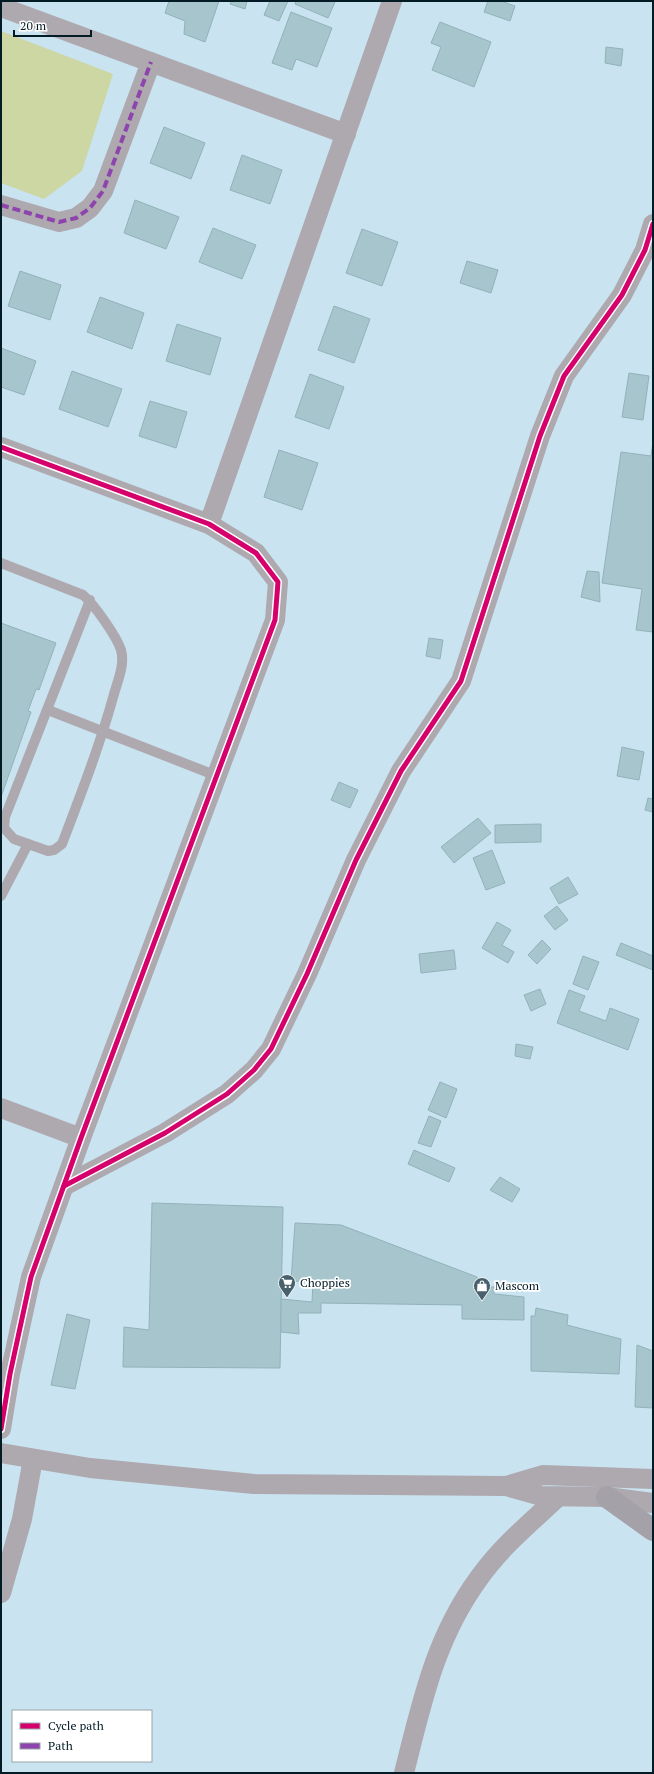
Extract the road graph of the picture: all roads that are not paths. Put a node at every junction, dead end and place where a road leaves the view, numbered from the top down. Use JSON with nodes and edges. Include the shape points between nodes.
{"nodes":[{"id":1,"x":392,"y":1,"type":"edge"},
{"id":2,"x":1,"y":7,"type":"edge"},
{"id":3,"x":151,"y":62,"type":"junction"},
{"id":4,"x":346,"y":134,"type":"junction"},
{"id":5,"x":1,"y":205,"type":"edge"},
{"id":6,"x":653,"y":224,"type":"edge"},
{"id":7,"x":1,"y":447,"type":"edge"},
{"id":8,"x":209,"y":524,"type":"junction"},
{"id":9,"x":1,"y":563,"type":"edge"},
{"id":10,"x":90,"y":600,"type":"junction"},
{"id":11,"x":48,"y":710,"type":"junction"},
{"id":12,"x":104,"y":732,"type":"junction"},
{"id":13,"x":217,"y":776,"type":"junction"},
{"id":14,"x":28,"y":844,"type":"junction"},
{"id":15,"x":1,"y":896,"type":"edge"},
{"id":16,"x":1,"y":1108,"type":"edge"},
{"id":17,"x":81,"y":1138,"type":"junction"},
{"id":18,"x":64,"y":1186,"type":"junction"},
{"id":19,"x":1,"y":1429,"type":"edge"},
{"id":20,"x":1,"y":1453,"type":"edge"},
{"id":21,"x":32,"y":1459,"type":"junction"},
{"id":22,"x":653,"y":1479,"type":"edge"},
{"id":23,"x":506,"y":1486,"type":"junction"},
{"id":24,"x":558,"y":1497,"type":"junction"},
{"id":25,"x":607,"y":1497,"type":"junction"},
{"id":26,"x":653,"y":1502,"type":"edge"},
{"id":27,"x":653,"y":1530,"type":"edge"},
{"id":28,"x":1,"y":1593,"type":"edge"},
{"id":29,"x":404,"y":1773,"type":"edge"}],
"edges":[{"from":1,"to":4,"type":"street"},
{"from":2,"to":3,"type":"street"},
{"from":3,"to":4,"type":"street"},
{"from":3,"to":5,"type":"street","via":[[103,192],[90,208],[76,218],[59,222]]},
{"from":4,"to":8,"type":"street"},
{"from":6,"to":18,"type":"street","via":[[645,250],[622,296],[564,376],[540,436],[462,681],[401,771],[356,860],[307,974],[271,1049],[254,1070],[227,1094],[165,1133]]},
{"from":7,"to":8,"type":"street"},
{"from":8,"to":13,"type":"street","via":[[256,553],[278,582],[275,620]]},
{"from":9,"to":10,"type":"lane","via":[[77,591]]},
{"from":10,"to":11,"type":"lane"},
{"from":10,"to":12,"type":"lane","via":[[121,650],[122,664]]},
{"from":11,"to":12,"type":"lane"},
{"from":11,"to":14,"type":"lane","via":[[5,817],[4,828],[9,834],[14,839]]},
{"from":12,"to":13,"type":"lane"},
{"from":12,"to":14,"type":"lane","via":[[62,844],[48,851]]},
{"from":13,"to":17,"type":"street"},
{"from":14,"to":15,"type":"lane"},
{"from":16,"to":17,"type":"street"},
{"from":17,"to":18,"type":"street"},
{"from":18,"to":19,"type":"street","via":[[31,1277]]},
{"from":20,"to":21,"type":"street"},
{"from":21,"to":23,"type":"street","via":[[90,1468],[254,1484]]},
{"from":21,"to":28,"type":"street","via":[[22,1519]]},
{"from":22,"to":23,"type":"street","via":[[543,1475]]},
{"from":23,"to":24,"type":"street","via":[[541,1496]]},
{"from":24,"to":25,"type":"street"},
{"from":24,"to":29,"type":"street","via":[[504,1548],[479,1578],[446,1633],[424,1691]]},
{"from":25,"to":26,"type":"street"},
{"from":25,"to":27,"type":"main road"}]}
